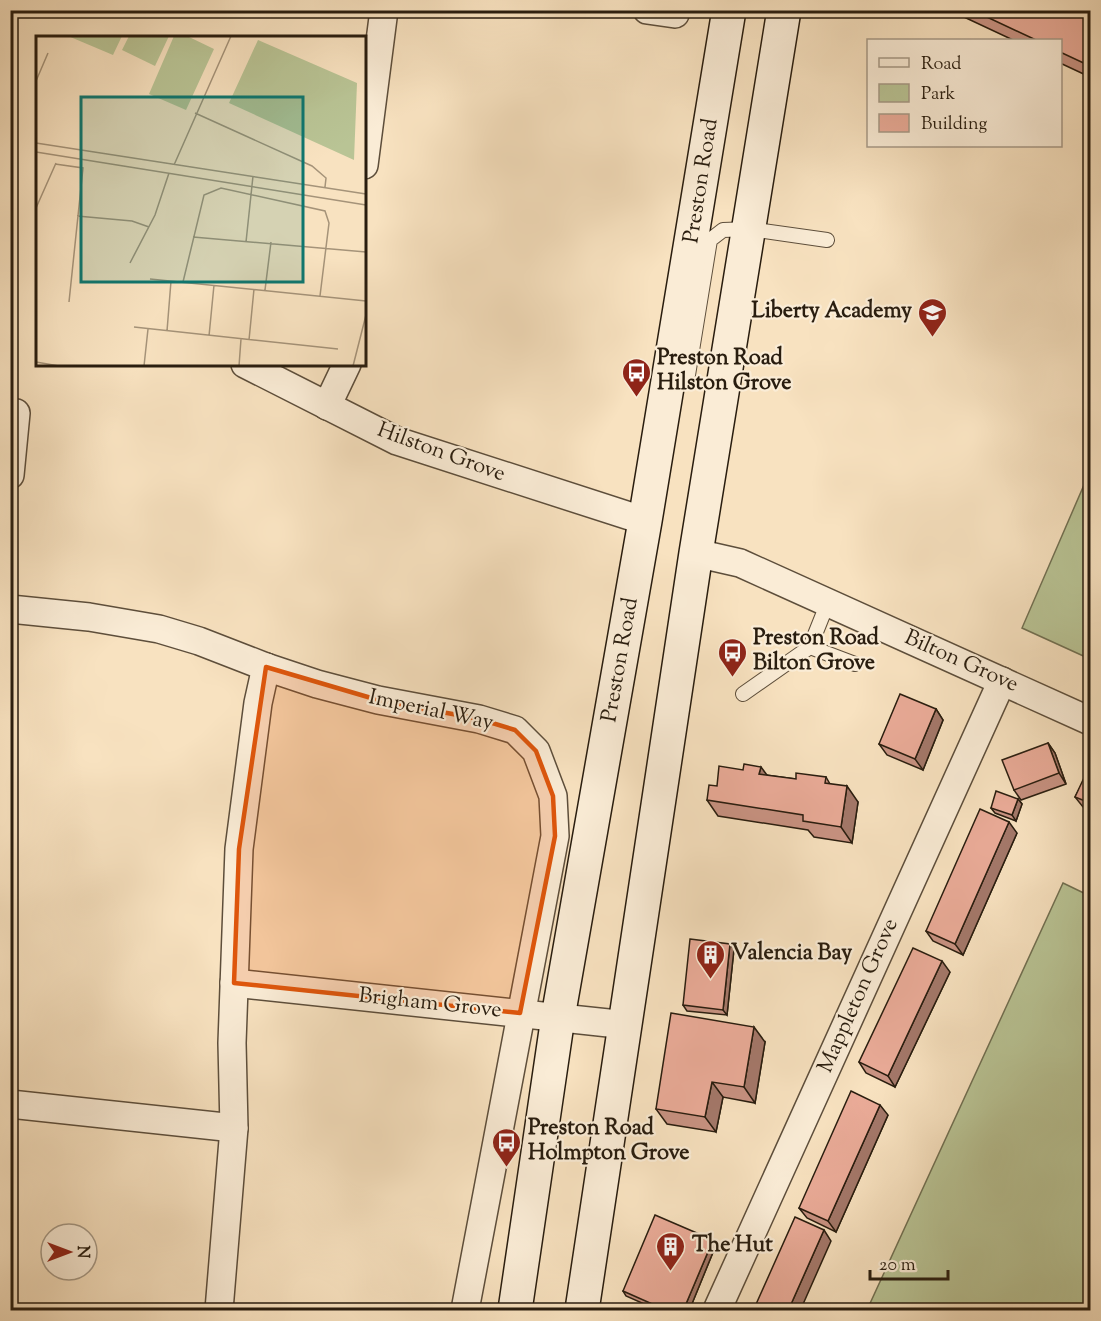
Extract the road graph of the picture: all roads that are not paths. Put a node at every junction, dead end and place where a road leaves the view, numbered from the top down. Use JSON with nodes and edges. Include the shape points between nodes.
{"nodes":[{"id":1,"x":384,"y":10,"type":"edge"},
{"id":2,"x":647,"y":10,"type":"edge"},
{"id":3,"x":675,"y":10,"type":"edge"},
{"id":4,"x":729,"y":10,"type":"edge"},
{"id":5,"x":784,"y":10,"type":"edge"},
{"id":6,"x":366,"y":150,"type":"edge"},
{"id":7,"x":750,"y":229,"type":"junction"},
{"id":8,"x":827,"y":240,"type":"dead end"},
{"id":9,"x":250,"y":366,"type":"edge"},
{"id":10,"x":346,"y":366,"type":"edge"},
{"id":11,"x":665,"y":395,"type":"junction"},
{"id":12,"x":327,"y":406,"type":"junction"},
{"id":13,"x":16,"y":413,"type":"dead end"},
{"id":14,"x":10,"y":475,"type":"edge"},
{"id":15,"x":645,"y":521,"type":"junction"},
{"id":16,"x":696,"y":554,"type":"junction"},
{"id":17,"x":828,"y":602,"type":"junction"},
{"id":18,"x":10,"y":609,"type":"edge"},
{"id":19,"x":810,"y":647,"type":"junction"},
{"id":20,"x":855,"y":664,"type":"dead end"},
{"id":21,"x":266,"y":667,"type":"junction"},
{"id":22,"x":1002,"y":681,"type":"junction"},
{"id":23,"x":743,"y":694,"type":"dead end"},
{"id":24,"x":1090,"y":722,"type":"edge"},
{"id":25,"x":234,"y":983,"type":"junction"},
{"id":26,"x":520,"y":1013,"type":"junction"},
{"id":27,"x":558,"y":1017,"type":"junction"},
{"id":28,"x":627,"y":1025,"type":"junction"},
{"id":29,"x":10,"y":1104,"type":"edge"},
{"id":30,"x":234,"y":1128,"type":"junction"},
{"id":31,"x":219,"y":1311,"type":"edge"},
{"id":32,"x":465,"y":1311,"type":"edge"},
{"id":33,"x":515,"y":1311,"type":"edge"},
{"id":34,"x":582,"y":1311,"type":"edge"},
{"id":35,"x":717,"y":1311,"type":"edge"}],
"edges":[{"from":1,"to":6,"type":"street"},
{"from":2,"to":3,"type":"street","via":[[675,14]]},
{"from":4,"to":11,"type":"street","name":"Preston Road"},
{"from":5,"to":7,"type":"street"},
{"from":7,"to":8,"type":"lane"},
{"from":7,"to":11,"type":"lane","via":[[723,230],[710,240],[688,375]]},
{"from":7,"to":16,"type":"street"},
{"from":9,"to":12,"type":"street","name":"Hilston Grove"},
{"from":10,"to":12,"type":"street"},
{"from":11,"to":15,"type":"street","name":"Preston Road"},
{"from":12,"to":15,"type":"street","name":"Hilston Grove","via":[[397,441]]},
{"from":13,"to":14,"type":"street"},
{"from":15,"to":27,"type":"street","name":"Preston Road"},
{"from":16,"to":17,"type":"street","name":"Bilton Grove","via":[[740,563]]},
{"from":16,"to":28,"type":"street"},
{"from":17,"to":19,"type":"lane"},
{"from":17,"to":22,"type":"street","name":"Bilton Grove"},
{"from":18,"to":21,"type":"street","name":"Imperial Way","via":[[159,629],[199,640]]},
{"from":19,"to":20,"type":"lane"},
{"from":19,"to":23,"type":"lane"},
{"from":21,"to":25,"type":"street","via":[[239,849]]},
{"from":21,"to":26,"type":"street","name":"Imperial Way","via":[[378,700],[479,719],[515,730],[536,751],[553,796],[555,836]]},
{"from":22,"to":24,"type":"street","name":"Bilton Grove"},
{"from":22,"to":35,"type":"street","name":"Mappleton Grove"},
{"from":25,"to":26,"type":"street","name":"Brigham Grove"},
{"from":25,"to":30,"type":"street"},
{"from":26,"to":27,"type":"street","name":"Brigham Grove"},
{"from":26,"to":32,"type":"street","name":"Imperial Way"},
{"from":27,"to":28,"type":"street","name":"Brigham Grove"},
{"from":27,"to":33,"type":"street","name":"Preston Road"},
{"from":28,"to":34,"type":"street"},
{"from":29,"to":30,"type":"street"},
{"from":30,"to":31,"type":"street"}]}
